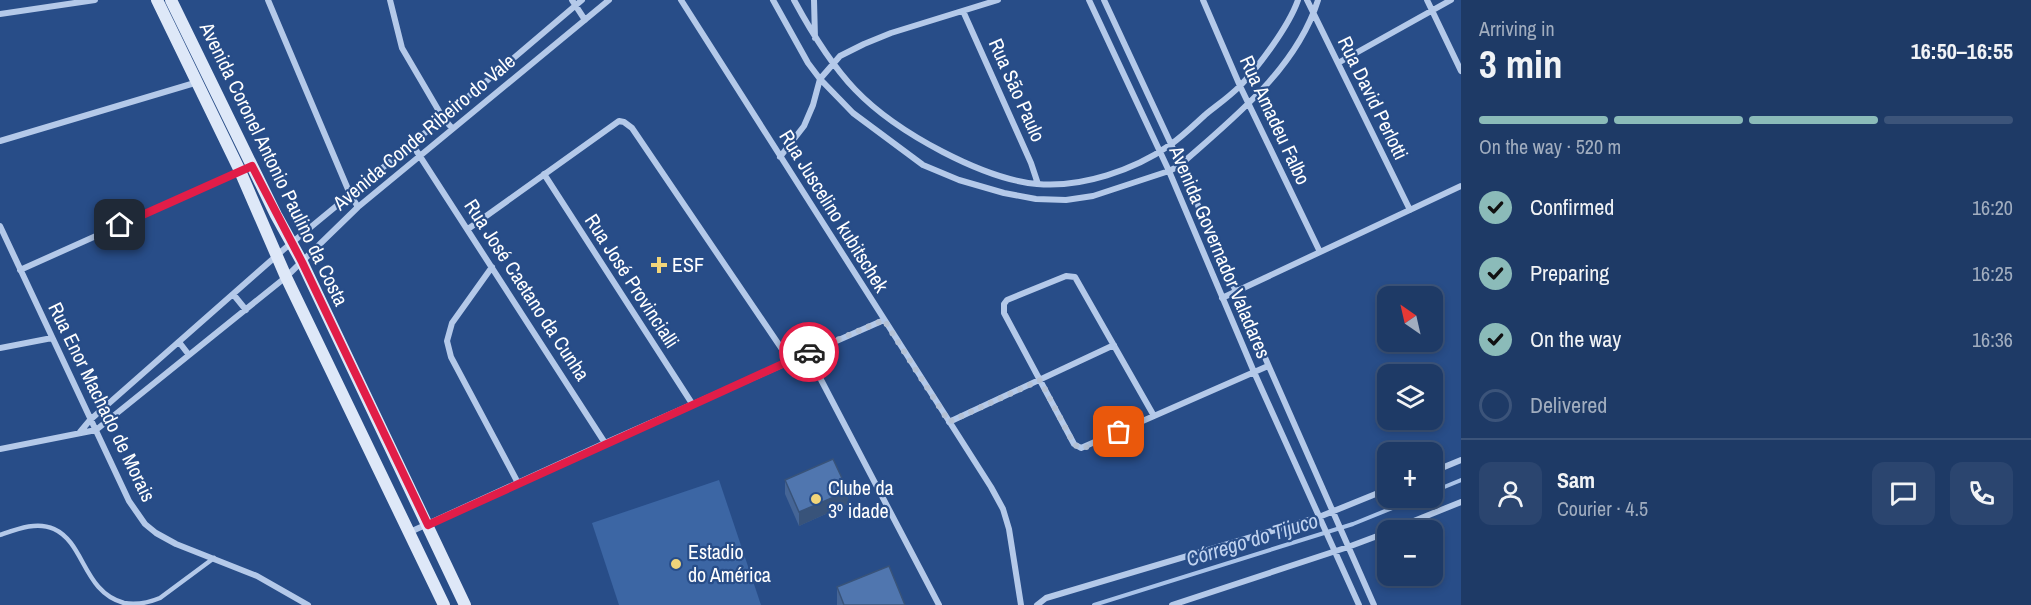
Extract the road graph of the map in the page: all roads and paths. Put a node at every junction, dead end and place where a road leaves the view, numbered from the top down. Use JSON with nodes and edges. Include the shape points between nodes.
{"nodes":[{"id":1,"x":95,"y":0,"type":"edge"},
{"id":2,"x":157,"y":0,"type":"edge"},
{"id":3,"x":171,"y":0,"type":"edge"},
{"id":4,"x":268,"y":0,"type":"edge"},
{"id":5,"x":390,"y":0,"type":"edge"},
{"id":6,"x":582,"y":0,"type":"edge"},
{"id":7,"x":609,"y":0,"type":"edge"},
{"id":8,"x":681,"y":0,"type":"edge"},
{"id":9,"x":773,"y":0,"type":"edge"},
{"id":10,"x":794,"y":0,"type":"edge"},
{"id":11,"x":814,"y":0,"type":"edge"},
{"id":12,"x":998,"y":0,"type":"edge"},
{"id":13,"x":1089,"y":0,"type":"edge"},
{"id":14,"x":1104,"y":0,"type":"edge"},
{"id":15,"x":1203,"y":0,"type":"edge"},
{"id":16,"x":1298,"y":0,"type":"edge"},
{"id":17,"x":1307,"y":0,"type":"edge"},
{"id":18,"x":1318,"y":0,"type":"edge"},
{"id":19,"x":1427,"y":0,"type":"edge"},
{"id":20,"x":1451,"y":0,"type":"edge"},
{"id":21,"x":574,"y":3,"type":"edge"},
{"id":22,"x":963,"y":11,"type":"junction"},
{"id":23,"x":1432,"y":11,"type":"junction"},
{"id":24,"x":0,"y":14,"type":"edge"},
{"id":25,"x":1313,"y":15,"type":"junction"},
{"id":26,"x":585,"y":20,"type":"junction"},
{"id":27,"x":815,"y":39,"type":"junction"},
{"id":28,"x":1338,"y":63,"type":"junction"},
{"id":29,"x":832,"y":65,"type":"junction"},
{"id":30,"x":1461,"y":71,"type":"edge"},
{"id":31,"x":820,"y":79,"type":"junction"},
{"id":32,"x":203,"y":80,"type":"junction"},
{"id":33,"x":1240,"y":86,"type":"junction"},
{"id":34,"x":1249,"y":104,"type":"junction"},
{"id":35,"x":443,"y":118,"type":"junction"},
{"id":36,"x":452,"y":128,"type":"junction"},
{"id":37,"x":0,"y":141,"type":"edge"},
{"id":38,"x":412,"y":144,"type":"junction"},
{"id":39,"x":1171,"y":144,"type":"junction"},
{"id":40,"x":1160,"y":151,"type":"junction"},
{"id":41,"x":421,"y":156,"type":"junction"},
{"id":42,"x":780,"y":157,"type":"junction"},
{"id":43,"x":252,"y":166,"type":"junction"},
{"id":44,"x":1179,"y":166,"type":"junction"},
{"id":45,"x":240,"y":171,"type":"junction"},
{"id":46,"x":1169,"y":171,"type":"junction"},
{"id":47,"x":544,"y":174,"type":"junction"},
{"id":48,"x":1038,"y":184,"type":"junction"},
{"id":49,"x":1461,"y":186,"type":"edge"},
{"id":50,"x":350,"y":194,"type":"junction"},
{"id":51,"x":358,"y":207,"type":"junction"},
{"id":52,"x":1410,"y":210,"type":"junction"},
{"id":53,"x":0,"y":226,"type":"edge"},
{"id":54,"x":468,"y":229,"type":"junction"},
{"id":55,"x":291,"y":243,"type":"junction"},
{"id":56,"x":1320,"y":252,"type":"junction"},
{"id":57,"x":276,"y":256,"type":"junction"},
{"id":58,"x":302,"y":262,"type":"junction"},
{"id":59,"x":492,"y":267,"type":"junction"},
{"id":60,"x":20,"y":270,"type":"junction"},
{"id":61,"x":286,"y":277,"type":"junction"},
{"id":62,"x":1235,"y":293,"type":"junction"},
{"id":63,"x":233,"y":294,"type":"junction"},
{"id":64,"x":1222,"y":298,"type":"junction"},
{"id":65,"x":246,"y":310,"type":"junction"},
{"id":66,"x":884,"y":320,"type":"junction"},
{"id":67,"x":52,"y":338,"type":"junction"},
{"id":68,"x":179,"y":342,"type":"junction"},
{"id":69,"x":1114,"y":345,"type":"junction"},
{"id":70,"x":0,"y":348,"type":"edge"},
{"id":71,"x":807,"y":353,"type":"junction"},
{"id":72,"x":189,"y":355,"type":"junction"},
{"id":73,"x":790,"y":361,"type":"junction"},
{"id":74,"x":1268,"y":366,"type":"junction"},
{"id":75,"x":1254,"y":372,"type":"junction"},
{"id":76,"x":1040,"y":380,"type":"junction"},
{"id":77,"x":693,"y":405,"type":"junction"},
{"id":78,"x":1154,"y":416,"type":"junction"},
{"id":79,"x":90,"y":420,"type":"junction"},
{"id":80,"x":949,"y":422,"type":"junction"},
{"id":81,"x":96,"y":430,"type":"junction"},
{"id":82,"x":79,"y":433,"type":"junction"},
{"id":83,"x":605,"y":443,"type":"junction"},
{"id":84,"x":0,"y":449,"type":"edge"},
{"id":85,"x":1461,"y":460,"type":"edge"},
{"id":86,"x":1443,"y":467,"type":"edge"},
{"id":87,"x":519,"y":483,"type":"junction"},
{"id":88,"x":1377,"y":493,"type":"edge"},
{"id":89,"x":1461,"y":502,"type":"edge"},
{"id":90,"x":1332,"y":511,"type":"junction"},
{"id":91,"x":1319,"y":517,"type":"junction"},
{"id":92,"x":1416,"y":520,"type":"edge"},
{"id":93,"x":428,"y":525,"type":"junction"},
{"id":94,"x":410,"y":532,"type":"junction"},
{"id":95,"x":0,"y":535,"type":"edge"},
{"id":96,"x":1377,"y":535,"type":"edge"},
{"id":97,"x":1348,"y":547,"type":"junction"},
{"id":98,"x":1333,"y":549,"type":"junction"},
{"id":99,"x":214,"y":558,"type":"junction"},
{"id":100,"x":151,"y":602,"type":"junction"},
{"id":101,"x":158,"y":605,"type":"edge"},
{"id":102,"x":308,"y":605,"type":"edge"},
{"id":103,"x":444,"y":605,"type":"edge"},
{"id":104,"x":465,"y":605,"type":"edge"},
{"id":105,"x":939,"y":605,"type":"edge"},
{"id":106,"x":1021,"y":605,"type":"edge"},
{"id":107,"x":1037,"y":605,"type":"edge"},
{"id":108,"x":1172,"y":605,"type":"edge"},
{"id":109,"x":1359,"y":605,"type":"edge"},
{"id":110,"x":1374,"y":605,"type":"edge"}],
"edges":[{"from":1,"to":24,"type":"street"},
{"from":2,"to":32,"type":"street","name":"Avenida Coronel Antonio Paulino da Costa"},
{"from":3,"to":32,"type":"street","name":"Avenida Coronel Antonio Paulino da Costa"},
{"from":4,"to":50,"type":"street"},
{"from":5,"to":35,"type":"street","via":[[402,48]]},
{"from":6,"to":21,"type":"street","name":"Avenida Conde Ribeiro do Vale"},
{"from":7,"to":26,"type":"street","name":"Avenida Conde Ribeiro do Vale"},
{"from":8,"to":42,"type":"street","name":"Rua Juscelino kubitschek"},
{"from":9,"to":31,"type":"street"},
{"from":10,"to":27,"type":"street"},
{"from":11,"to":27,"type":"street"},
{"from":12,"to":22,"type":"street"},
{"from":13,"to":40,"type":"street","name":"Avenida Governador Valadares"},
{"from":14,"to":39,"type":"street","name":"Avenida Governador Valadares"},
{"from":15,"to":33,"type":"street","name":"Rua Amadeu Falbo"},
{"from":16,"to":33,"type":"street","via":[[1268,51]]},
{"from":17,"to":25,"type":"street","name":"Rua David Perlotti"},
{"from":18,"to":25,"type":"street"},
{"from":19,"to":23,"type":"street"},
{"from":20,"to":23,"type":"street"},
{"from":21,"to":26,"type":"street"},
{"from":21,"to":35,"type":"street","name":"Avenida Conde Ribeiro do Vale"},
{"from":22,"to":29,"type":"street","via":[[864,44],[840,56]]},
{"from":22,"to":48,"type":"street","name":"Rua São Paulo"},
{"from":23,"to":28,"type":"street"},
{"from":23,"to":30,"type":"street"},
{"from":25,"to":28,"type":"street","name":"Rua David Perlotti"},
{"from":25,"to":34,"type":"street","via":[[1281,65]]},
{"from":26,"to":36,"type":"street","name":"Avenida Conde Ribeiro do Vale"},
{"from":27,"to":29,"type":"street"},
{"from":28,"to":52,"type":"street","name":"Rua David Perlotti"},
{"from":29,"to":31,"type":"street"},
{"from":29,"to":48,"type":"street","via":[[870,105],[912,136],[998,176]]},
{"from":31,"to":42,"type":"street","via":[[804,126]]},
{"from":31,"to":46,"type":"street","via":[[853,113],[922,165],[1004,193],[1036,200],[1075,199]]},
{"from":32,"to":37,"type":"street"},
{"from":32,"to":43,"type":"street","name":"Avenida Coronel Antonio Paulino da Costa"},
{"from":32,"to":45,"type":"street","name":"Avenida Coronel Antonio Paulino da Costa"},
{"from":33,"to":34,"type":"street","name":"Rua Amadeu Falbo"},
{"from":33,"to":39,"type":"street"},
{"from":34,"to":44,"type":"street"},
{"from":34,"to":56,"type":"street","name":"Rua Amadeu Falbo"},
{"from":35,"to":36,"type":"street"},
{"from":35,"to":38,"type":"street","name":"Avenida Conde Ribeiro do Vale"},
{"from":36,"to":41,"type":"street","name":"Avenida Conde Ribeiro do Vale"},
{"from":38,"to":41,"type":"street","name":"Rua José Caetano da Cunha"},
{"from":38,"to":50,"type":"street","name":"Avenida Conde Ribeiro do Vale"},
{"from":39,"to":40,"type":"street"},
{"from":39,"to":44,"type":"street","name":"Avenida Governador Valadares"},
{"from":40,"to":46,"type":"street","name":"Avenida Governador Valadares"},
{"from":40,"to":48,"type":"street","via":[[1102,176]]},
{"from":41,"to":51,"type":"street","name":"Avenida Conde Ribeiro do Vale"},
{"from":41,"to":54,"type":"street","name":"Rua José Caetano da Cunha"},
{"from":42,"to":66,"type":"street","name":"Rua Juscelino kubitschek"},
{"from":43,"to":45,"type":"street"},
{"from":43,"to":55,"type":"street","name":"Avenida Coronel Antonio Paulino da Costa"},
{"from":44,"to":46,"type":"street"},
{"from":44,"to":62,"type":"street","name":"Avenida Governador Valadares"},
{"from":45,"to":57,"type":"street","name":"Avenida Coronel Antonio Paulino da Costa"},
{"from":45,"to":60,"type":"street"},
{"from":46,"to":64,"type":"street","name":"Avenida Governador Valadares"},
{"from":47,"to":54,"type":"street"},
{"from":47,"to":73,"type":"street","via":[[620,122],[632,128]]},
{"from":47,"to":77,"type":"street","name":"Rua José Provincialli"},
{"from":49,"to":52,"type":"street"},
{"from":50,"to":51,"type":"street"},
{"from":50,"to":55,"type":"street","name":"Avenida Conde Ribeiro do Vale"},
{"from":51,"to":58,"type":"street","name":"Avenida Conde Ribeiro do Vale"},
{"from":52,"to":56,"type":"street"},
{"from":53,"to":60,"type":"street","name":"Rua Enor Machado de Morais"},
{"from":54,"to":59,"type":"street","name":"Rua José Caetano da Cunha"},
{"from":55,"to":57,"type":"street","name":"Avenida Conde Ribeiro do Vale"},
{"from":55,"to":58,"type":"street","name":"Avenida Coronel Antonio Paulino da Costa"},
{"from":56,"to":62,"type":"street"},
{"from":57,"to":61,"type":"street","name":"Avenida Coronel Antonio Paulino da Costa"},
{"from":57,"to":63,"type":"street","name":"Avenida Conde Ribeiro do Vale"},
{"from":58,"to":61,"type":"street","name":"Avenida Conde Ribeiro do Vale"},
{"from":58,"to":93,"type":"street","name":"Avenida Coronel Antonio Paulino da Costa"},
{"from":59,"to":83,"type":"street","name":"Rua José Caetano da Cunha"},
{"from":59,"to":87,"type":"street","via":[[453,323],[447,341],[451,357]]},
{"from":60,"to":67,"type":"street","name":"Rua Enor Machado de Morais"},
{"from":61,"to":65,"type":"street","name":"Avenida Conde Ribeiro do Vale"},
{"from":61,"to":94,"type":"street","name":"Avenida Coronel Antonio Paulino da Costa"},
{"from":62,"to":64,"type":"street"},
{"from":62,"to":74,"type":"street","name":"Avenida Governador Valadares"},
{"from":63,"to":65,"type":"street"},
{"from":63,"to":68,"type":"street","name":"Avenida Conde Ribeiro do Vale"},
{"from":64,"to":75,"type":"street","name":"Avenida Governador Valadares"},
{"from":65,"to":72,"type":"street","name":"Avenida Conde Ribeiro do Vale"},
{"from":66,"to":71,"type":"street"},
{"from":66,"to":80,"type":"street","name":"Rua Juscelino kubitschek"},
{"from":67,"to":70,"type":"street"},
{"from":67,"to":79,"type":"street","name":"Rua Enor Machado de Morais"},
{"from":68,"to":72,"type":"street"},
{"from":68,"to":79,"type":"street","name":"Avenida Conde Ribeiro do Vale"},
{"from":69,"to":76,"type":"street"},
{"from":69,"to":76,"type":"street","via":[[1078,280],[1071,275],[1007,300],[1003,309]]},
{"from":69,"to":78,"type":"street"},
{"from":71,"to":73,"type":"street"},
{"from":71,"to":105,"type":"street"},
{"from":72,"to":81,"type":"street","name":"Avenida Conde Ribeiro do Vale"},
{"from":73,"to":77,"type":"street"},
{"from":74,"to":75,"type":"street"},
{"from":74,"to":90,"type":"street","name":"Avenida Governador Valadares"},
{"from":75,"to":78,"type":"street"},
{"from":75,"to":91,"type":"street","name":"Avenida Governador Valadares"},
{"from":76,"to":78,"type":"street","via":[[1078,447],[1084,448]]},
{"from":76,"to":80,"type":"street"},
{"from":77,"to":83,"type":"street"},
{"from":79,"to":81,"type":"street","name":"Rua Enor Machado de Morais"},
{"from":79,"to":82,"type":"street","name":"Avenida Conde Ribeiro do Vale"},
{"from":80,"to":106,"type":"street","name":"Rua Juscelino kubitschek","via":[[1003,510]]},
{"from":81,"to":82,"type":"street"},
{"from":81,"to":99,"type":"street","name":"Rua Enor Machado de Morais","via":[[129,501],[145,524],[176,544]]},
{"from":82,"to":84,"type":"street"},
{"from":83,"to":87,"type":"street"},
{"from":85,"to":86,"type":"street"},
{"from":87,"to":93,"type":"street"},
{"from":88,"to":90,"type":"street"},
{"from":89,"to":92,"type":"street"},
{"from":90,"to":91,"type":"street"},
{"from":90,"to":97,"type":"street","name":"Avenida Governador Valadares"},
{"from":91,"to":98,"type":"street","name":"Avenida Governador Valadares"},
{"from":91,"to":107,"type":"street","via":[[1046,598]]},
{"from":93,"to":94,"type":"street"},
{"from":93,"to":104,"type":"street","name":"Avenida Coronel Antonio Paulino da Costa"},
{"from":94,"to":103,"type":"street","name":"Avenida Coronel Antonio Paulino da Costa"},
{"from":95,"to":100,"type":"lane","via":[[28,526],[51,527],[64,534],[105,594],[131,605]]},
{"from":96,"to":97,"type":"street"},
{"from":97,"to":98,"type":"street"},
{"from":97,"to":110,"type":"street"},
{"from":98,"to":108,"type":"street"},
{"from":98,"to":109,"type":"street"},
{"from":99,"to":100,"type":"lane"},
{"from":99,"to":102,"type":"street","name":"Rua Enor Machado de Morais","via":[[257,576]]},
{"from":100,"to":101,"type":"lane"}]}
